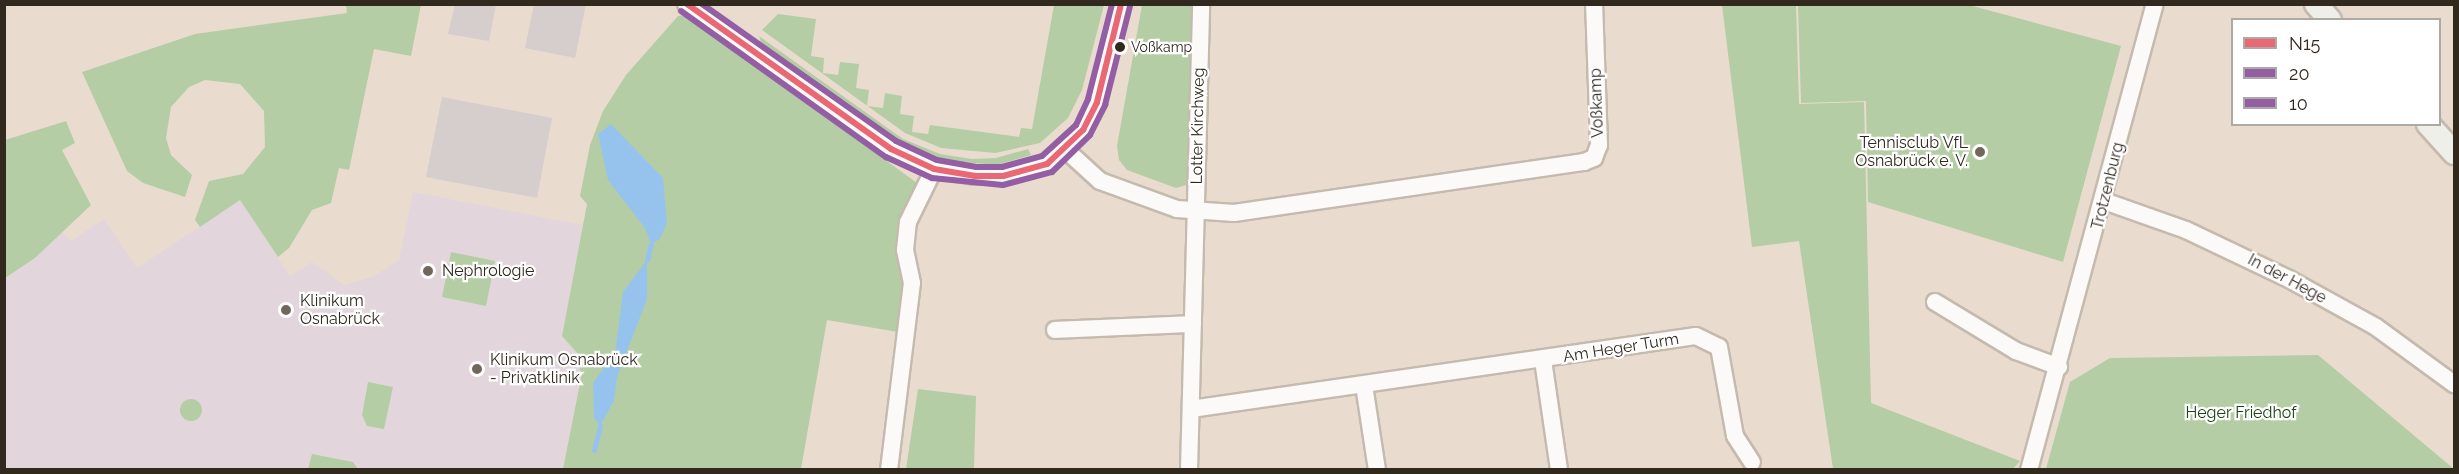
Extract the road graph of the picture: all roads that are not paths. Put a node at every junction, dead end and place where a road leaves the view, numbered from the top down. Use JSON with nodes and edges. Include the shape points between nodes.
{"nodes":[{"id":1,"x":686,"y":4,"type":"edge"},
{"id":2,"x":1121,"y":4,"type":"edge"},
{"id":3,"x":1200,"y":4,"type":"edge"},
{"id":4,"x":1594,"y":4,"type":"edge"},
{"id":5,"x":2155,"y":4,"type":"edge"},
{"id":6,"x":2316,"y":4,"type":"edge"},
{"id":7,"x":2328,"y":18,"type":"edge"},
{"id":8,"x":2430,"y":126,"type":"edge"},
{"id":9,"x":1066,"y":150,"type":"junction"},
{"id":10,"x":2454,"y":153,"type":"edge"},
{"id":11,"x":934,"y":169,"type":"junction"},
{"id":12,"x":2104,"y":201,"type":"junction"},
{"id":13,"x":1196,"y":212,"type":"junction"},
{"id":14,"x":1935,"y":302,"type":"dead end"},
{"id":15,"x":1193,"y":324,"type":"junction"},
{"id":16,"x":1055,"y":330,"type":"dead end"},
{"id":17,"x":1543,"y":360,"type":"junction"},
{"id":18,"x":2059,"y":367,"type":"junction"},
{"id":19,"x":2454,"y":384,"type":"edge"},
{"id":20,"x":1364,"y":385,"type":"junction"},
{"id":21,"x":1191,"y":409,"type":"junction"},
{"id":22,"x":1752,"y":462,"type":"dead end"},
{"id":23,"x":889,"y":470,"type":"edge"},
{"id":24,"x":1190,"y":470,"type":"edge"},
{"id":25,"x":1377,"y":470,"type":"edge"},
{"id":26,"x":1559,"y":470,"type":"edge"},
{"id":27,"x":2029,"y":470,"type":"edge"}],
"edges":[{"from":1,"to":11,"type":"street","via":[[891,149]]},
{"from":2,"to":9,"type":"street","via":[[1097,102]]},
{"from":3,"to":13,"type":"street","name":"Lotter Kirchweg"},
{"from":4,"to":13,"type":"street","name":"Voßkamp","via":[[1599,145],[1594,158],[1234,213]]},
{"from":5,"to":12,"type":"street","name":"Trotzenburg"},
{"from":6,"to":7,"type":"street"},
{"from":8,"to":10,"type":"street"},
{"from":9,"to":11,"type":"street","via":[[1047,164],[1003,176]]},
{"from":9,"to":13,"type":"street","via":[[1100,181]]},
{"from":11,"to":23,"type":"street","via":[[908,222],[905,250],[912,283]]},
{"from":12,"to":18,"type":"street","name":"Trotzenburg"},
{"from":12,"to":19,"type":"street","name":"In der Hege","via":[[2186,230],[2289,279],[2376,327]]},
{"from":13,"to":15,"type":"street","name":"Lotter Kirchweg"},
{"from":14,"to":18,"type":"street","via":[[2016,351]]},
{"from":15,"to":16,"type":"street"},
{"from":15,"to":21,"type":"street","name":"Lotter Kirchweg"},
{"from":17,"to":20,"type":"street","name":"Am Heger Turm"},
{"from":17,"to":22,"type":"street","name":"Am Heger Turm","via":[[1696,336],[1719,347],[1735,436]]},
{"from":17,"to":26,"type":"street","name":"Am Heger Turm"},
{"from":18,"to":27,"type":"street","name":"Trotzenburg"},
{"from":20,"to":21,"type":"street","name":"Am Heger Turm"},
{"from":20,"to":25,"type":"street"},
{"from":21,"to":24,"type":"street","name":"Lotter Kirchweg"}]}
